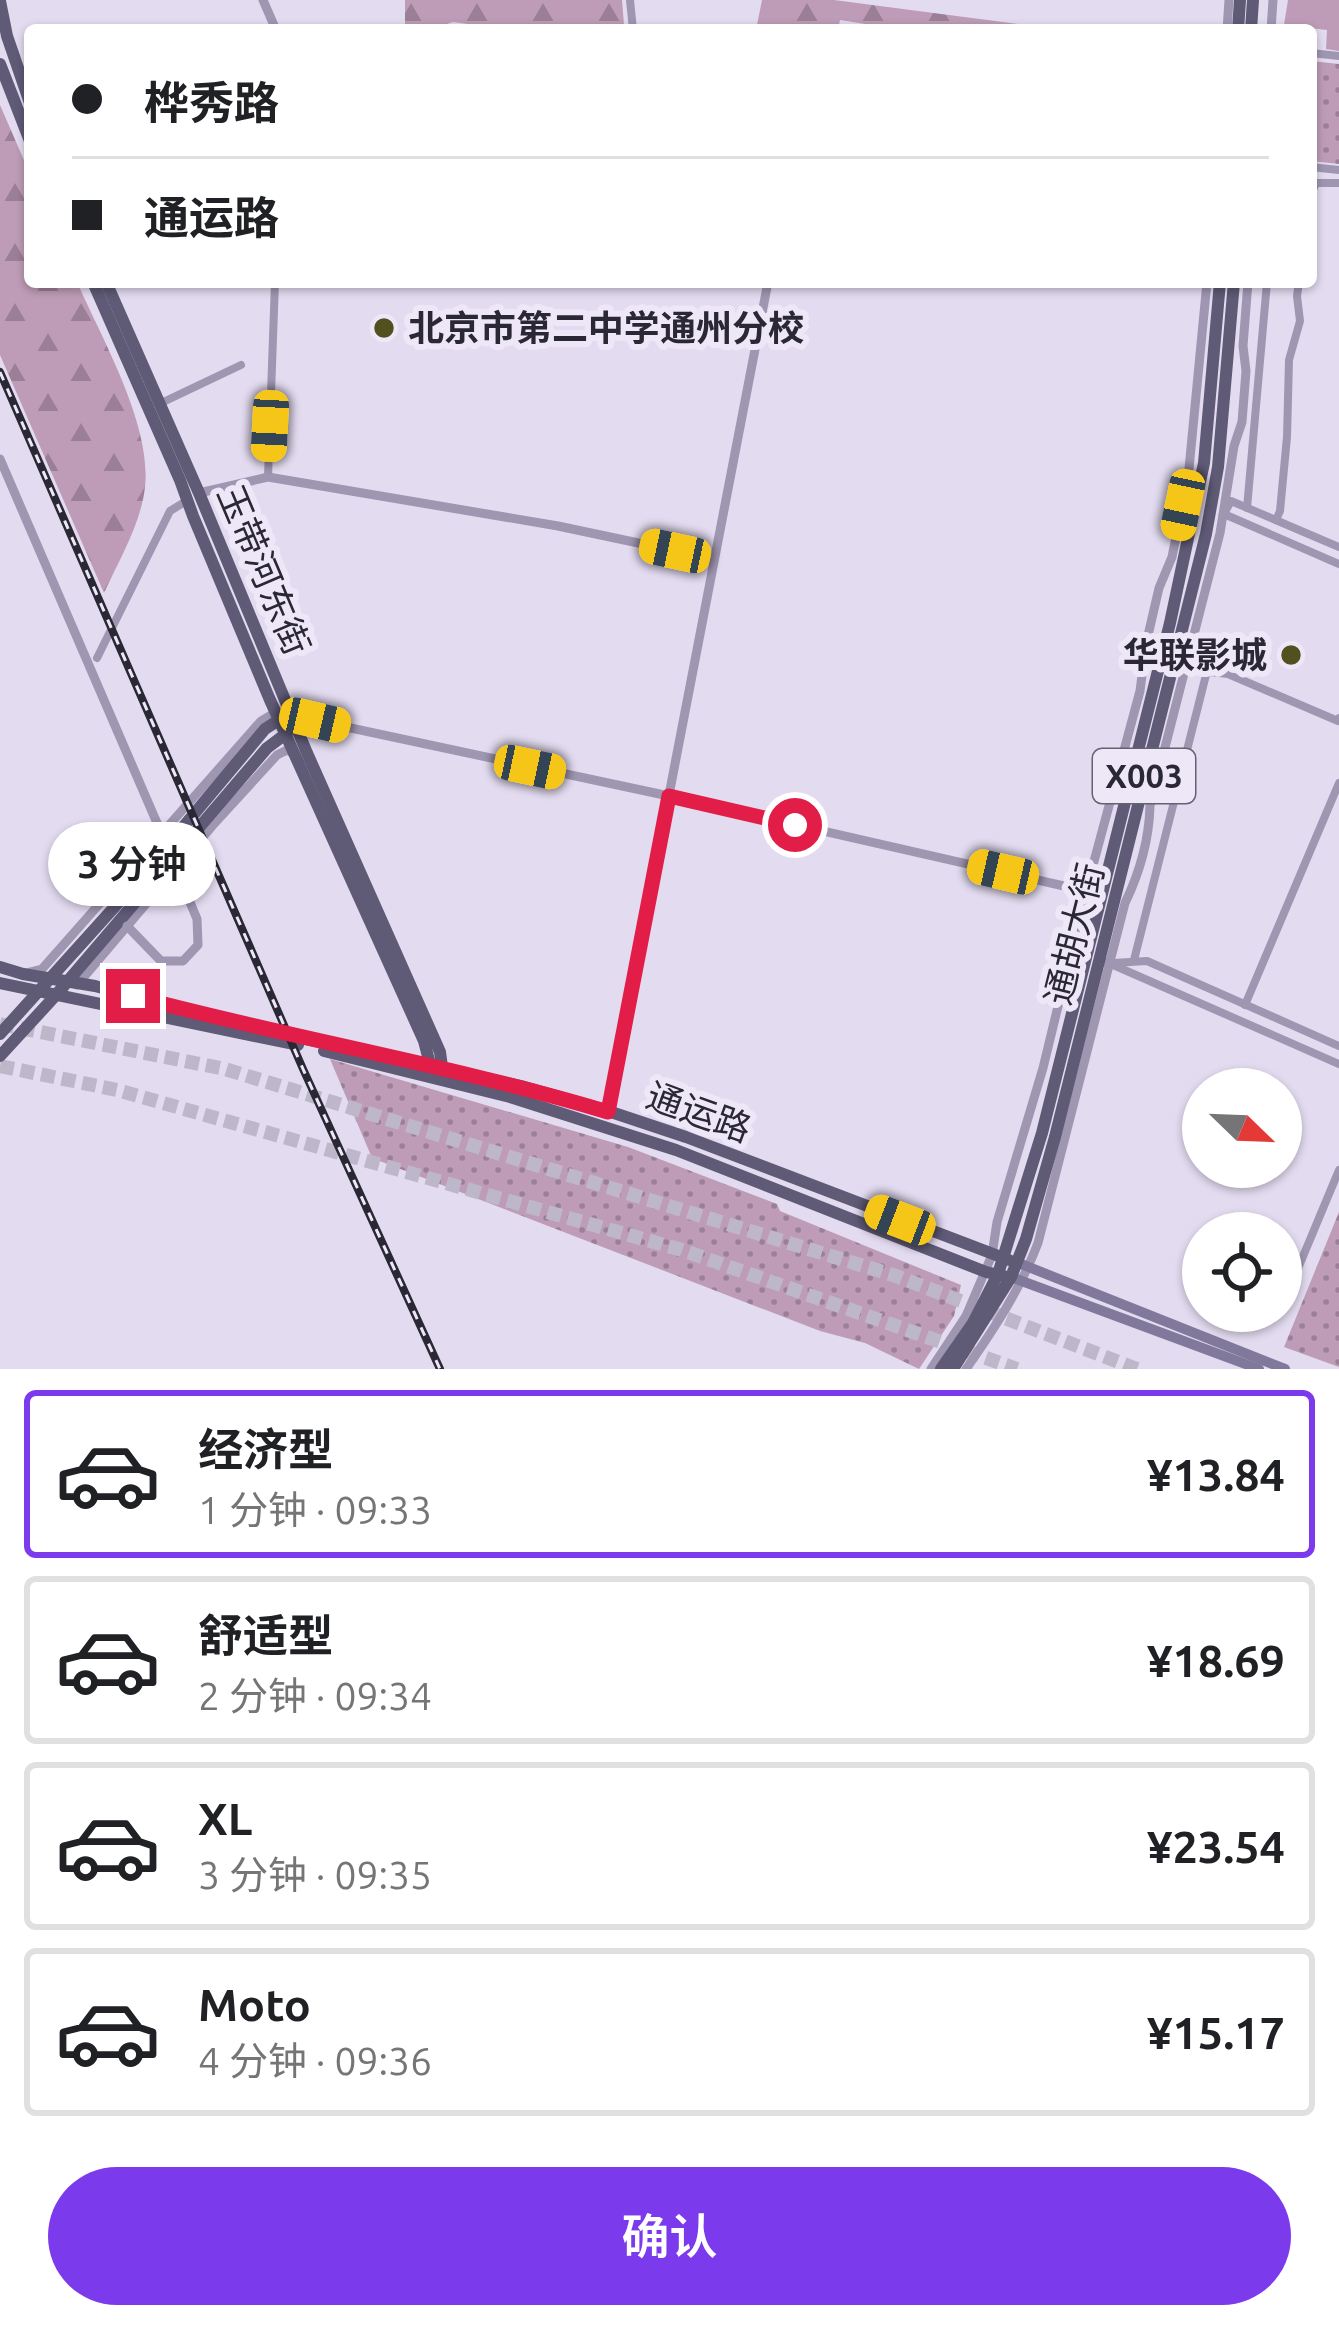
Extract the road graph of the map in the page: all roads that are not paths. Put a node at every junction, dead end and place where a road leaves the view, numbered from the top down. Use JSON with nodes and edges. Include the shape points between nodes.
{"nodes":[{"id":1,"x":0,"y":1,"type":"edge"},
{"id":2,"x":0,"y":64,"type":"edge"},
{"id":3,"x":24,"y":86,"type":"edge"},
{"id":4,"x":24,"y":126,"type":"edge"},
{"id":5,"x":96,"y":288,"type":"edge"},
{"id":6,"x":109,"y":288,"type":"edge"},
{"id":7,"x":275,"y":288,"type":"edge"},
{"id":8,"x":766,"y":288,"type":"edge"},
{"id":9,"x":1206,"y":288,"type":"edge"},
{"id":10,"x":1219,"y":288,"type":"edge"},
{"id":11,"x":1233,"y":288,"type":"edge"},
{"id":12,"x":1248,"y":288,"type":"edge"},
{"id":13,"x":1266,"y":288,"type":"edge"},
{"id":14,"x":1299,"y":288,"type":"edge"},
{"id":15,"x":241,"y":365,"type":"dead end"},
{"id":16,"x":159,"y":404,"type":"junction"},
{"id":17,"x":0,"y":459,"type":"edge"},
{"id":18,"x":268,"y":477,"type":"junction"},
{"id":19,"x":1215,"y":484,"type":"junction"},
{"id":20,"x":194,"y":497,"type":"junction"},
{"id":21,"x":1229,"y":498,"type":"junction"},
{"id":22,"x":1247,"y":508,"type":"junction"},
{"id":23,"x":1224,"y":514,"type":"junction"},
{"id":24,"x":1276,"y":520,"type":"junction"},
{"id":25,"x":1206,"y":533,"type":"junction"},
{"id":26,"x":1339,"y":547,"type":"edge"},
{"id":27,"x":713,"y":559,"type":"junction"},
{"id":28,"x":1339,"y":564,"type":"edge"},
{"id":29,"x":97,"y":658,"type":"dead end"},
{"id":30,"x":1185,"y":669,"type":"junction"},
{"id":31,"x":1207,"y":671,"type":"junction"},
{"id":32,"x":1170,"y":675,"type":"junction"},
{"id":33,"x":282,"y":715,"type":"junction"},
{"id":34,"x":1339,"y":718,"type":"edge"},
{"id":35,"x":286,"y":735,"type":"junction"},
{"id":36,"x":297,"y":755,"type":"junction"},
{"id":37,"x":1339,"y":784,"type":"edge"},
{"id":38,"x":669,"y":796,"type":"junction"},
{"id":39,"x":1086,"y":891,"type":"junction"},
{"id":40,"x":127,"y":926,"type":"junction"},
{"id":41,"x":1134,"y":960,"type":"junction"},
{"id":42,"x":1105,"y":961,"type":"junction"},
{"id":43,"x":0,"y":967,"type":"edge"},
{"id":44,"x":23,"y":974,"type":"junction"},
{"id":45,"x":49,"y":978,"type":"junction"},
{"id":46,"x":0,"y":983,"type":"edge"},
{"id":47,"x":74,"y":983,"type":"junction"},
{"id":48,"x":39,"y":991,"type":"junction"},
{"id":49,"x":56,"y":995,"type":"junction"},
{"id":50,"x":1245,"y":1005,"type":"junction"},
{"id":51,"x":0,"y":1034,"type":"edge"},
{"id":52,"x":1339,"y":1046,"type":"edge"},
{"id":53,"x":0,"y":1055,"type":"edge"},
{"id":54,"x":1339,"y":1064,"type":"edge"},
{"id":55,"x":437,"y":1073,"type":"junction"},
{"id":56,"x":608,"y":1112,"type":"junction"},
{"id":57,"x":1339,"y":1170,"type":"edge"},
{"id":58,"x":1302,"y":1259,"type":"edge"},
{"id":59,"x":1010,"y":1260,"type":"junction"},
{"id":60,"x":1004,"y":1276,"type":"junction"},
{"id":61,"x":1184,"y":1335,"type":"junction"},
{"id":62,"x":932,"y":1369,"type":"edge"},
{"id":63,"x":941,"y":1369,"type":"edge"},
{"id":64,"x":953,"y":1369,"type":"edge"},
{"id":65,"x":966,"y":1369,"type":"edge"},
{"id":66,"x":1259,"y":1369,"type":"edge"},
{"id":67,"x":1285,"y":1369,"type":"edge"}],
"edges":[{"from":1,"to":3,"type":"main road"},
{"from":2,"to":4,"type":"main road"},
{"from":5,"to":20,"type":"main road","name":"玉带河东街"},
{"from":6,"to":16,"type":"main road","name":"玉带河东街"},
{"from":7,"to":18,"type":"street"},
{"from":8,"to":27,"type":"street"},
{"from":9,"to":39,"type":"street","via":[[1186,492]]},
{"from":10,"to":59,"type":"main road","name":"通胡大街","number":"X003","via":[[1204,463],[1170,622]]},
{"from":11,"to":19,"type":"main road","name":"通胡大街","number":"X003"},
{"from":12,"to":21,"type":"street"},
{"from":13,"to":22,"type":"street"},
{"from":14,"to":24,"type":"street"},
{"from":15,"to":16,"type":"street"},
{"from":16,"to":20,"type":"main road","name":"玉带河东街"},
{"from":17,"to":40,"type":"street","bridge":true,"via":[[197,919],[199,945],[183,961],[160,961]]},
{"from":18,"to":20,"type":"street"},
{"from":18,"to":27,"type":"street"},
{"from":19,"to":21,"type":"street"},
{"from":19,"to":25,"type":"main road","name":"通胡大街","number":"X003"},
{"from":20,"to":29,"type":"street","via":[[170,511]]},
{"from":20,"to":33,"type":"main road","name":"玉带河东街"},
{"from":21,"to":22,"type":"street"},
{"from":21,"to":23,"type":"street"},
{"from":22,"to":24,"type":"street"},
{"from":23,"to":25,"type":"street"},
{"from":23,"to":28,"type":"street"},
{"from":23,"to":30,"type":"street"},
{"from":24,"to":26,"type":"street"},
{"from":25,"to":32,"type":"main road","name":"通胡大街","number":"X003"},
{"from":27,"to":38,"type":"street"},
{"from":30,"to":31,"type":"street"},
{"from":30,"to":32,"type":"street"},
{"from":30,"to":42,"type":"street","via":[[1143,855]]},
{"from":31,"to":34,"type":"street"},
{"from":31,"to":41,"type":"street"},
{"from":32,"to":42,"type":"main road","name":"通胡大街","number":"X003"},
{"from":33,"to":35,"type":"main road","name":"玉带河东街"},
{"from":33,"to":38,"type":"street"},
{"from":33,"to":44,"type":"street","via":[[261,721],[44,967]]},
{"from":33,"to":45,"type":"main road"},
{"from":33,"to":55,"type":"main road","name":"玉带河东街","via":[[440,1052]]},
{"from":35,"to":36,"type":"main road","name":"玉带河东街"},
{"from":35,"to":47,"type":"main road"},
{"from":36,"to":40,"type":"street","via":[[277,755]]},
{"from":36,"to":55,"type":"main road","name":"玉带河东街"},
{"from":37,"to":50,"type":"street"},
{"from":38,"to":39,"type":"street"},
{"from":38,"to":56,"type":"street"},
{"from":39,"to":59,"type":"street","via":[[997,1222]]},
{"from":40,"to":47,"type":"street"},
{"from":41,"to":42,"type":"street"},
{"from":41,"to":50,"type":"street"},
{"from":42,"to":54,"type":"street"},
{"from":42,"to":59,"type":"main road","name":"通胡大街","number":"X003","via":[[1026,1239]]},
{"from":43,"to":44,"type":"main road","name":"通运路"},
{"from":44,"to":45,"type":"main road","name":"通运路"},
{"from":45,"to":47,"type":"main road","name":"通运路"},
{"from":45,"to":48,"type":"main road"},
{"from":46,"to":48,"type":"main road","name":"通运路"},
{"from":47,"to":49,"type":"main road"},
{"from":47,"to":55,"type":"main road","name":"通运路"},
{"from":48,"to":49,"type":"main road","name":"通运路"},
{"from":48,"to":51,"type":"main road"},
{"from":49,"to":53,"type":"main road"},
{"from":49,"to":55,"type":"main road","name":"通运路"},
{"from":50,"to":52,"type":"street"},
{"from":55,"to":56,"type":"main road","name":"通运路"},
{"from":55,"to":60,"type":"main road","name":"通运路","via":[[676,1150]]},
{"from":56,"to":59,"type":"main road","name":"通运路"},
{"from":57,"to":58,"type":"street"},
{"from":59,"to":60,"type":"main road","name":"通胡大街","number":"X003"},
{"from":59,"to":60,"type":"street"},
{"from":59,"to":61,"type":"main road","name":"通运路"},
{"from":60,"to":61,"type":"main road","name":"通运路"},
{"from":60,"to":62,"type":"street"},
{"from":60,"to":63,"type":"main road","name":"通胡大街","number":"X003"},
{"from":60,"to":64,"type":"main road","name":"通胡大街","number":"X003"},
{"from":60,"to":65,"type":"street","via":[[995,1328]]},
{"from":61,"to":66,"type":"main road","name":"通运路"},
{"from":61,"to":67,"type":"main road","name":"通运路"}]}
